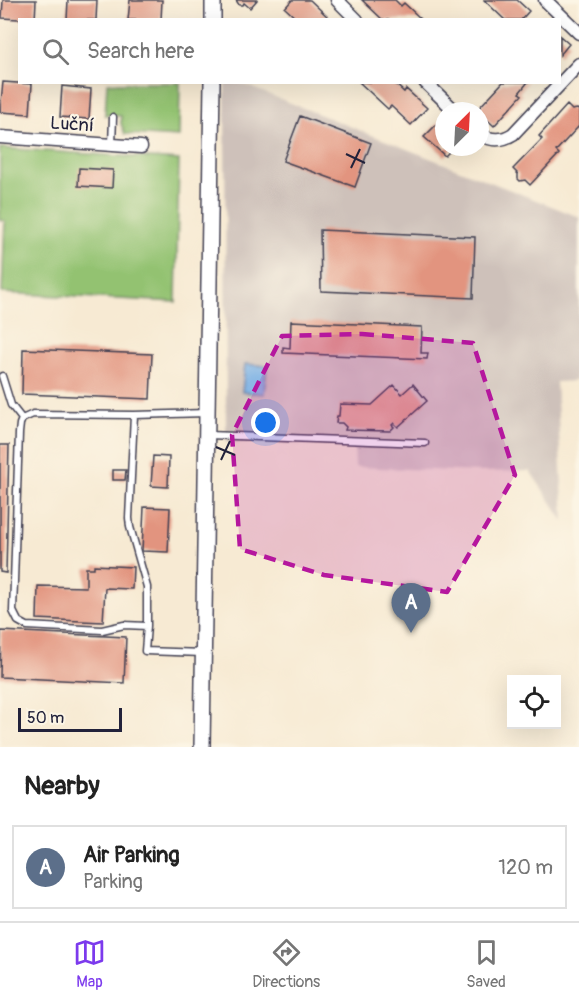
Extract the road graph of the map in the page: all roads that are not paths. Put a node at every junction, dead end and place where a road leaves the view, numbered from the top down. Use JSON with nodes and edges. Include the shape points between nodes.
{"nodes":[{"id":1,"x":213,"y":0,"type":"edge"},
{"id":2,"x":337,"y":0,"type":"edge"},
{"id":3,"x":545,"y":0,"type":"edge"},
{"id":4,"x":213,"y":18,"type":"edge"},
{"id":5,"x":355,"y":18,"type":"edge"},
{"id":6,"x":579,"y":33,"type":"edge"},
{"id":7,"x":579,"y":64,"type":"edge"},
{"id":8,"x":561,"y":83,"type":"edge"},
{"id":9,"x":212,"y":84,"type":"edge"},
{"id":10,"x":427,"y":84,"type":"edge"},
{"id":11,"x":560,"y":84,"type":"edge"},
{"id":12,"x":446,"y":102,"type":"edge"},
{"id":13,"x":114,"y":117,"type":"dead end"},
{"id":14,"x":0,"y":137,"type":"edge"},
{"id":15,"x":489,"y":139,"type":"edge"},
{"id":16,"x":112,"y":145,"type":"junction"},
{"id":17,"x":141,"y":147,"type":"dead end"},
{"id":18,"x":2,"y":376,"type":"dead end"},
{"id":19,"x":207,"y":413,"type":"junction"},
{"id":20,"x":134,"y":416,"type":"junction"},
{"id":21,"x":22,"y":419,"type":"junction"},
{"id":22,"x":207,"y":435,"type":"junction"},
{"id":23,"x":425,"y":442,"type":"dead end"},
{"id":24,"x":147,"y":626,"type":"junction"},
{"id":25,"x":204,"y":653,"type":"junction"},
{"id":26,"x":202,"y":747,"type":"edge"}],
"edges":[{"from":1,"to":4,"type":"street"},
{"from":2,"to":5,"type":"street"},
{"from":3,"to":6,"type":"street"},
{"from":7,"to":8,"type":"street"},
{"from":9,"to":19,"type":"street"},
{"from":10,"to":12,"type":"street"},
{"from":11,"to":15,"type":"street","via":[[513,134],[500,140]]},
{"from":13,"to":16,"type":"lane"},
{"from":14,"to":16,"type":"street","name":"Luční"},
{"from":16,"to":17,"type":"street","name":"Luční"},
{"from":18,"to":21,"type":"lane","via":[[11,405]]},
{"from":19,"to":20,"type":"lane"},
{"from":19,"to":22,"type":"street"},
{"from":20,"to":21,"type":"lane","via":[[33,414]]},
{"from":20,"to":24,"type":"lane","via":[[129,518],[147,587]]},
{"from":21,"to":24,"type":"lane","via":[[13,611],[18,621],[27,626],[102,630],[124,625]]},
{"from":22,"to":23,"type":"lane"},
{"from":22,"to":25,"type":"street"},
{"from":24,"to":25,"type":"lane","via":[[146,651]]},
{"from":25,"to":26,"type":"street"}]}
